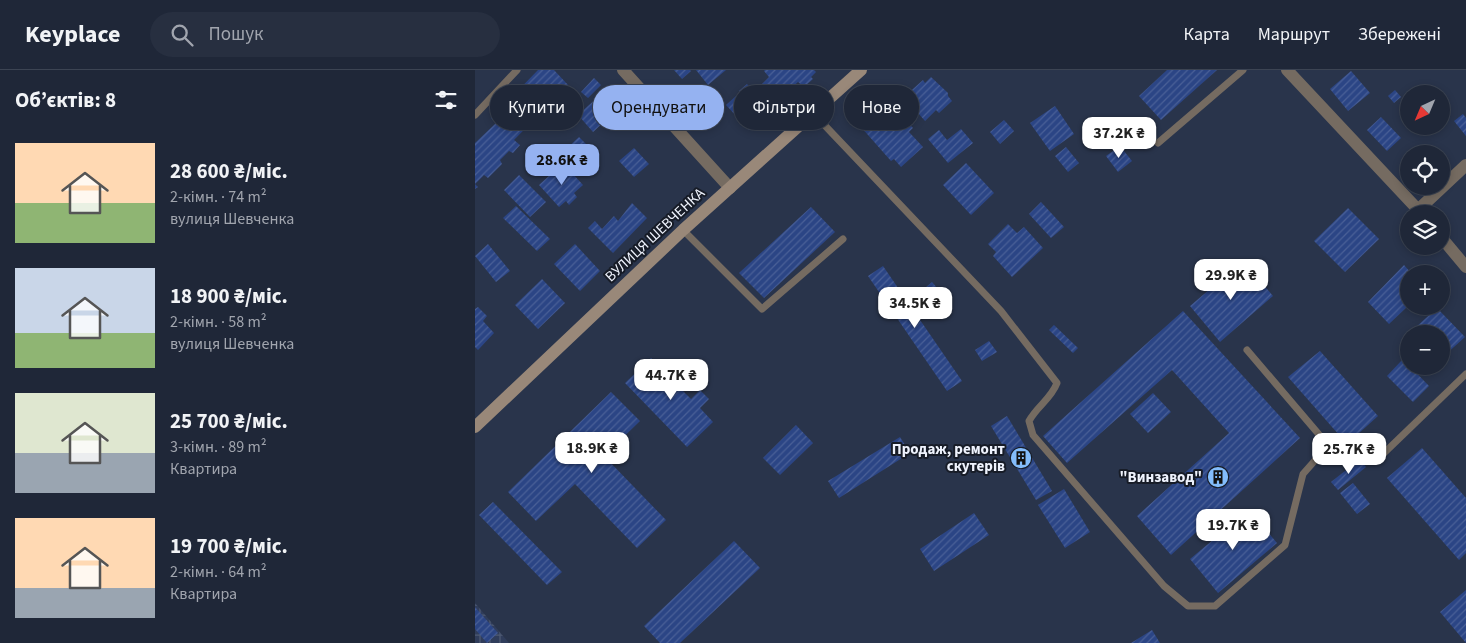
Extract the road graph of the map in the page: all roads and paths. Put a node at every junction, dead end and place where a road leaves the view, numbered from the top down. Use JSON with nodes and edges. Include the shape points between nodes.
{"nodes":[{"id":1,"x":517,"y":70,"type":"edge"},
{"id":2,"x":623,"y":70,"type":"edge"},
{"id":3,"x":861,"y":70,"type":"edge"},
{"id":4,"x":1243,"y":70,"type":"edge"},
{"id":5,"x":1287,"y":70,"type":"edge"},
{"id":6,"x":834,"y":94,"type":"edge"},
{"id":7,"x":475,"y":114,"type":"edge"},
{"id":8,"x":794,"y":130,"type":"edge"},
{"id":9,"x":829,"y":130,"type":"edge"},
{"id":10,"x":1158,"y":143,"type":"dead end"},
{"id":11,"x":1466,"y":165,"type":"edge"},
{"id":12,"x":730,"y":188,"type":"junction"},
{"id":13,"x":1414,"y":205,"type":"edge"},
{"id":14,"x":1428,"y":205,"type":"edge"},
{"id":15,"x":683,"y":230,"type":"junction"},
{"id":16,"x":843,"y":239,"type":"dead end"},
{"id":17,"x":1450,"y":248,"type":"edge"},
{"id":18,"x":1466,"y":267,"type":"edge"},
{"id":19,"x":1247,"y":350,"type":"dead end"},
{"id":20,"x":1466,"y":374,"type":"edge"},
{"id":21,"x":475,"y":427,"type":"edge"},
{"id":22,"x":1382,"y":455,"type":"dead end"}],
"edges":[{"from":1,"to":7,"type":"lane"},
{"from":2,"to":12,"type":"street"},
{"from":3,"to":6,"type":"street","name":"ВУЛИЦЯ ШЕВЧЕНКА"},
{"from":4,"to":10,"type":"lane"},
{"from":5,"to":13,"type":"street"},
{"from":8,"to":12,"type":"street","name":"ВУЛИЦЯ ШЕВЧЕНКА"},
{"from":9,"to":19,"type":"lane","via":[[1001,311],[1057,383],[1053,395],[1035,409],[1029,421],[1033,435],[1164,586],[1188,606],[1215,606],[1285,545],[1303,474],[1318,457],[1322,438]]},
{"from":11,"to":14,"type":"street"},
{"from":12,"to":15,"type":"street","name":"ВУЛИЦЯ ШЕВЧЕНКА"},
{"from":15,"to":16,"type":"lane","via":[[762,309]]},
{"from":15,"to":21,"type":"street","name":"ВУЛИЦЯ ШЕВЧЕНКА"},
{"from":17,"to":18,"type":"street"},
{"from":20,"to":22,"type":"lane"}]}
